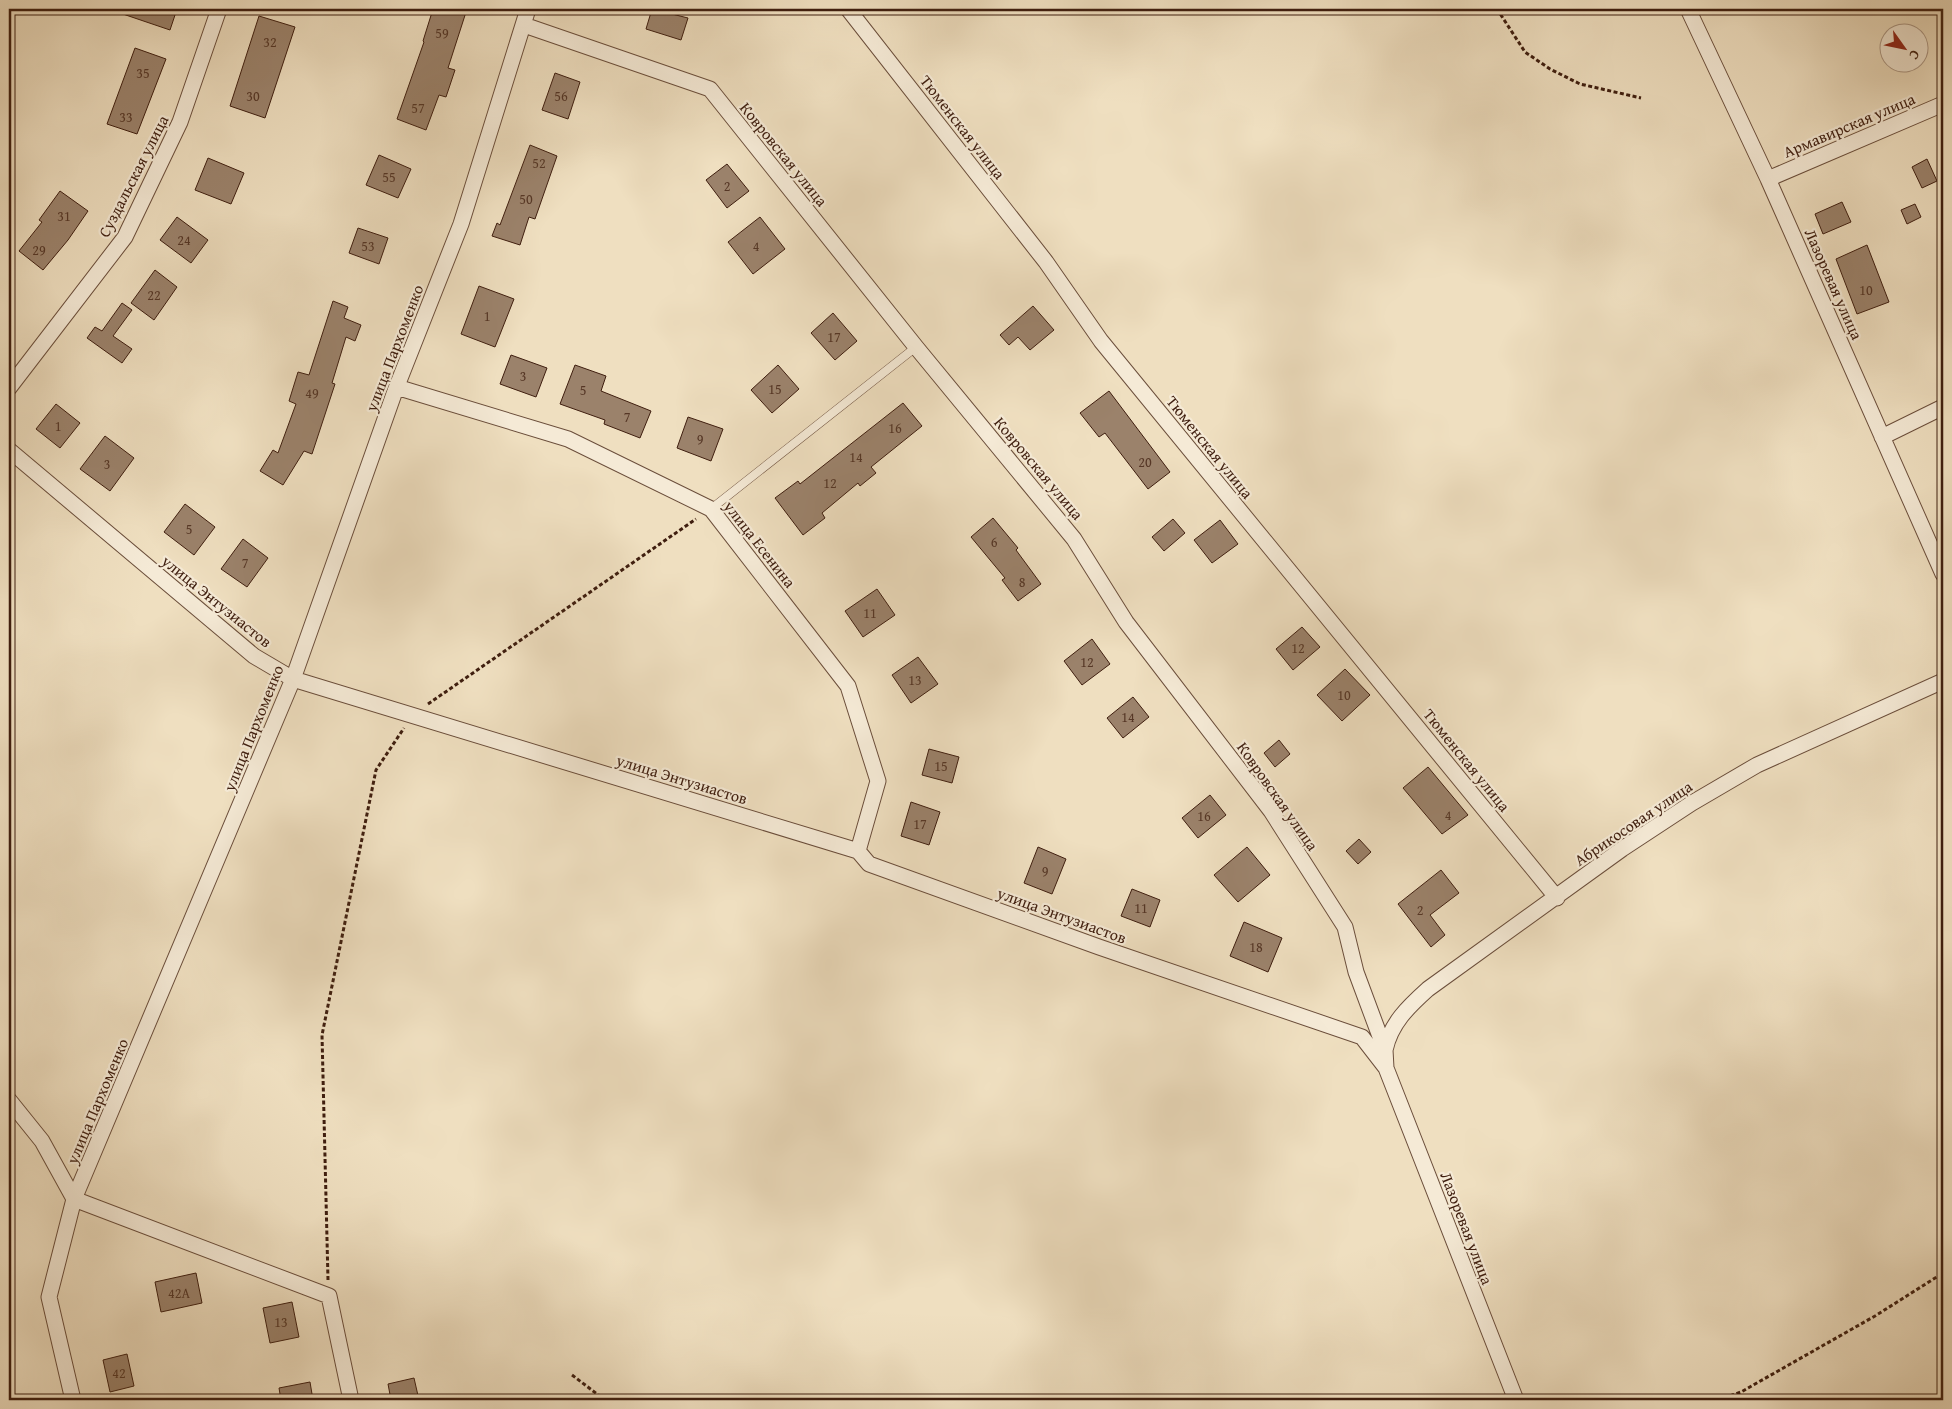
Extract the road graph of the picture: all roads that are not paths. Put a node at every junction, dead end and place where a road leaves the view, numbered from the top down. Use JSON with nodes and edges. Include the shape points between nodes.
{"nodes":[{"id":1,"x":219,"y":9,"type":"edge"},
{"id":2,"x":528,"y":9,"type":"edge"},
{"id":3,"x":848,"y":9,"type":"edge"},
{"id":4,"x":1688,"y":9,"type":"edge"},
{"id":5,"x":524,"y":26,"type":"junction"},
{"id":6,"x":1943,"y":104,"type":"edge"},
{"id":7,"x":1768,"y":179,"type":"junction"},
{"id":8,"x":916,"y":347,"type":"junction"},
{"id":9,"x":9,"y":388,"type":"edge"},
{"id":10,"x":395,"y":391,"type":"junction"},
{"id":11,"x":1943,"y":407,"type":"edge"},
{"id":12,"x":1882,"y":437,"type":"junction"},
{"id":13,"x":9,"y":450,"type":"edge"},
{"id":14,"x":711,"y":509,"type":"junction"},
{"id":15,"x":1943,"y":574,"type":"edge"},
{"id":16,"x":293,"y":679,"type":"junction"},
{"id":17,"x":1943,"y":681,"type":"edge"},
{"id":18,"x":858,"y":851,"type":"junction"},
{"id":19,"x":1557,"y":898,"type":"junction"},
{"id":20,"x":1385,"y":1050,"type":"junction"},
{"id":21,"x":1386,"y":1068,"type":"junction"},
{"id":22,"x":9,"y":1100,"type":"edge"},
{"id":23,"x":74,"y":1199,"type":"junction"},
{"id":24,"x":73,"y":1400,"type":"edge"},
{"id":25,"x":351,"y":1400,"type":"edge"},
{"id":26,"x":1516,"y":1400,"type":"edge"}],
"edges":[{"from":1,"to":9,"type":"street","name":"Суздальская улица","via":[[180,122],[124,237]]},
{"from":2,"to":5,"type":"street","name":"улица Пархоменко"},
{"from":3,"to":19,"type":"street","name":"Тюменская улица","via":[[1046,262],[1101,341]]},
{"from":4,"to":7,"type":"street","name":"Лазоревая улица"},
{"from":5,"to":8,"type":"street","name":"Ковровская улица","via":[[710,89]]},
{"from":5,"to":10,"type":"street","name":"улица Пархоменко","via":[[461,224]]},
{"from":6,"to":7,"type":"street","name":"Армавирская улица"},
{"from":7,"to":12,"type":"street","name":"Лазоревая улица"},
{"from":8,"to":14,"type":"lane"},
{"from":8,"to":20,"type":"street","name":"Ковровская улица","via":[[1074,539],[1126,622],[1271,811],[1345,927],[1356,972]]},
{"from":10,"to":14,"type":"street","name":"улица Есенина","via":[[403,388],[568,439]]},
{"from":10,"to":16,"type":"street","name":"улица Пархоменко"},
{"from":11,"to":12,"type":"street"},
{"from":12,"to":15,"type":"street","name":"Лазоревая улица"},
{"from":13,"to":16,"type":"street","name":"улица Энтузиастов","via":[[254,656]]},
{"from":14,"to":18,"type":"street","name":"улица Есенина","via":[[848,686],[878,781]]},
{"from":16,"to":18,"type":"street","name":"улица Энтузиастов"},
{"from":16,"to":23,"type":"street","name":"улица Пархоменко"},
{"from":17,"to":19,"type":"street","name":"Абрикосовая улица","via":[[1757,765],[1630,844]]},
{"from":18,"to":21,"type":"street","name":"улица Энтузиастов","via":[[869,864],[1362,1037]]},
{"from":19,"to":20,"type":"street","name":"Абрикосовая улица","via":[[1428,988],[1397,1021],[1389,1033]]},
{"from":20,"to":21,"type":"street","name":"Ковровская улица"},
{"from":21,"to":26,"type":"street","name":"Лазоревая улица"},
{"from":22,"to":23,"type":"street","via":[[42,1141]]},
{"from":23,"to":24,"type":"street","name":"улица Пархоменко","via":[[49,1297]]},
{"from":23,"to":25,"type":"street","via":[[329,1296]]}]}
